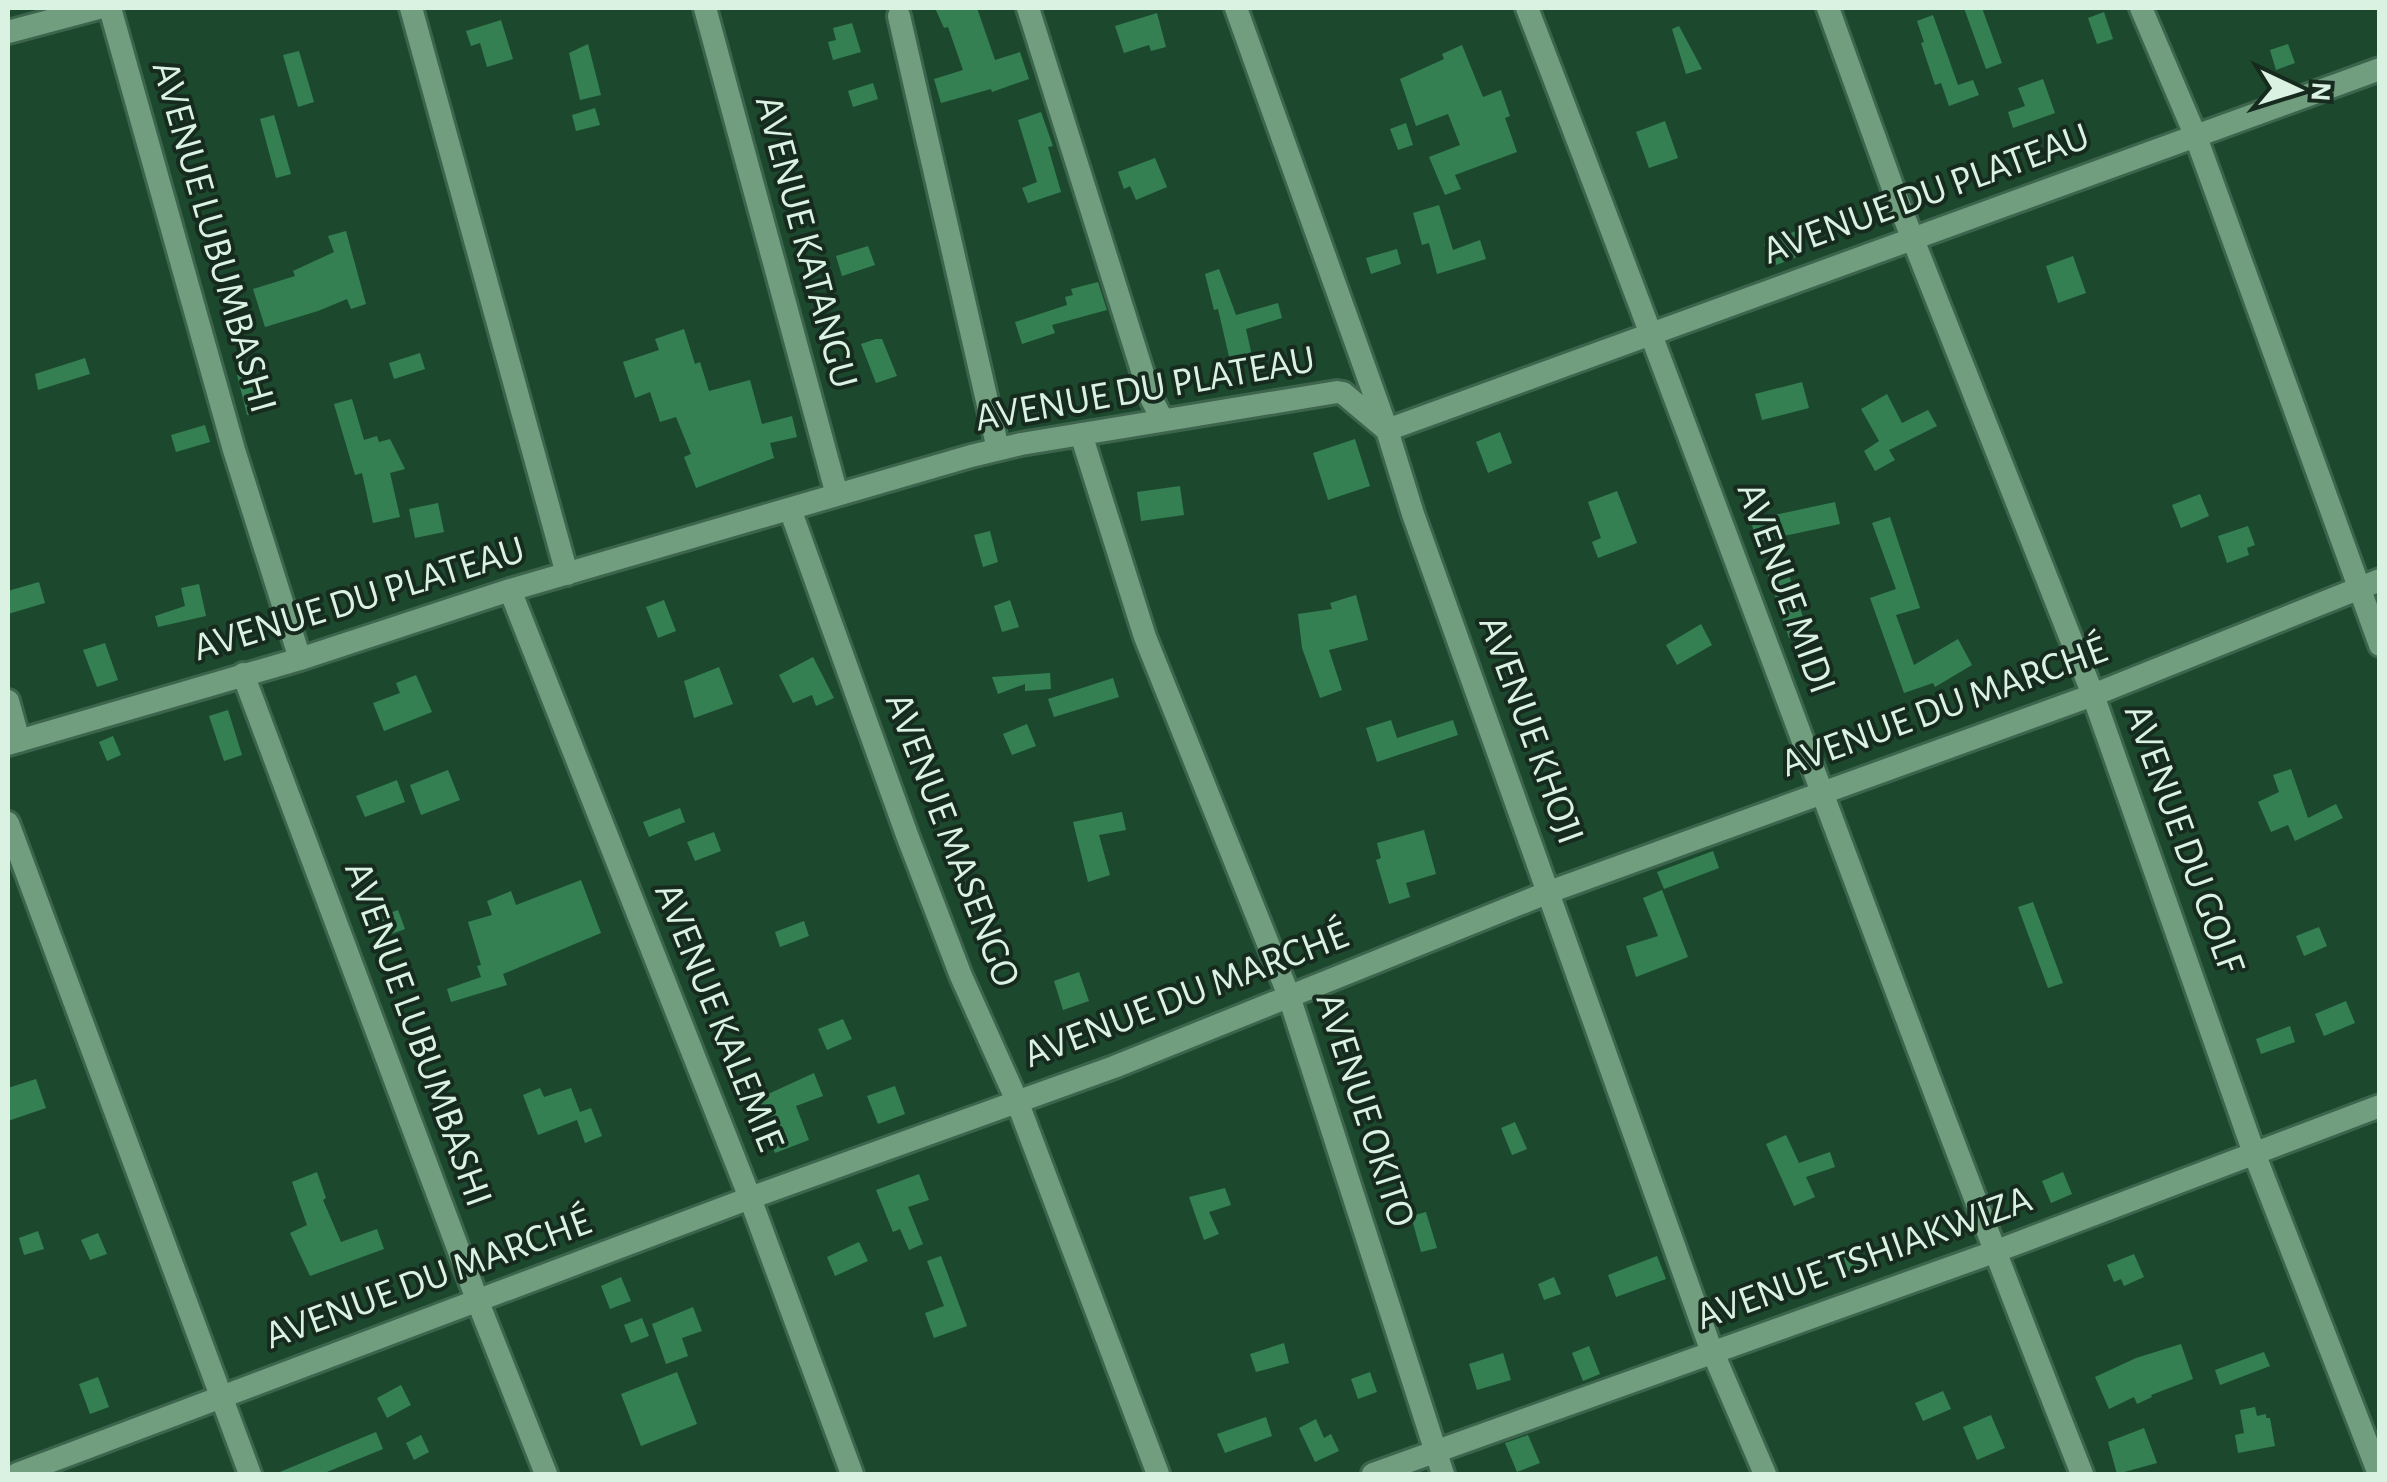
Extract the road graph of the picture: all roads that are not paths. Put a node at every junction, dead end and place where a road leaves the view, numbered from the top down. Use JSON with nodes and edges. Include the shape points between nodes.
{"nodes":[{"id":1,"x":98,"y":8,"type":"edge"},
{"id":2,"x":110,"y":8,"type":"edge"},
{"id":3,"x":411,"y":8,"type":"edge"},
{"id":4,"x":704,"y":8,"type":"edge"},
{"id":5,"x":1028,"y":8,"type":"edge"},
{"id":6,"x":1236,"y":8,"type":"edge"},
{"id":7,"x":1527,"y":8,"type":"edge"},
{"id":8,"x":1828,"y":8,"type":"edge"},
{"id":9,"x":2140,"y":8,"type":"edge"},
{"id":10,"x":899,"y":16,"type":"dead end"},
{"id":11,"x":15,"y":22,"type":"edge"},
{"id":12,"x":2380,"y":69,"type":"edge"},
{"id":13,"x":2196,"y":137,"type":"junction"},
{"id":14,"x":1913,"y":238,"type":"junction"},
{"id":15,"x":1653,"y":334,"type":"junction"},
{"id":16,"x":1162,"y":419,"type":"junction"},
{"id":17,"x":1386,"y":430,"type":"junction"},
{"id":18,"x":1081,"y":434,"type":"junction"},
{"id":19,"x":998,"y":449,"type":"junction"},
{"id":20,"x":837,"y":495,"type":"junction"},
{"id":21,"x":790,"y":509,"type":"junction"},
{"id":22,"x":567,"y":574,"type":"junction"},
{"id":23,"x":2368,"y":584,"type":"edge"},
{"id":24,"x":510,"y":590,"type":"junction"},
{"id":25,"x":2380,"y":644,"type":"edge"},
{"id":26,"x":300,"y":659,"type":"junction"},
{"id":27,"x":243,"y":674,"type":"junction"},
{"id":28,"x":2093,"y":694,"type":"junction"},
{"id":29,"x":8,"y":701,"type":"edge"},
{"id":30,"x":13,"y":743,"type":"edge"},
{"id":31,"x":1823,"y":793,"type":"junction"},
{"id":32,"x":8,"y":823,"type":"edge"},
{"id":33,"x":1549,"y":892,"type":"junction"},
{"id":34,"x":1289,"y":996,"type":"junction"},
{"id":35,"x":1017,"y":1101,"type":"junction"},
{"id":36,"x":2380,"y":1106,"type":"edge"},
{"id":37,"x":2254,"y":1153,"type":"junction"},
{"id":38,"x":750,"y":1198,"type":"junction"},
{"id":39,"x":1994,"y":1252,"type":"junction"},
{"id":40,"x":478,"y":1302,"type":"junction"},
{"id":41,"x":1712,"y":1352,"type":"junction"},
{"id":42,"x":220,"y":1396,"type":"junction"},
{"id":43,"x":1435,"y":1450,"type":"junction"},
{"id":44,"x":17,"y":1474,"type":"edge"},
{"id":45,"x":250,"y":1474,"type":"edge"},
{"id":46,"x":546,"y":1474,"type":"edge"},
{"id":47,"x":852,"y":1474,"type":"edge"},
{"id":48,"x":1158,"y":1474,"type":"edge"},
{"id":49,"x":1373,"y":1474,"type":"edge"},
{"id":50,"x":1443,"y":1474,"type":"edge"},
{"id":51,"x":1764,"y":1474,"type":"edge"},
{"id":52,"x":2082,"y":1474,"type":"edge"},
{"id":53,"x":2379,"y":1474,"type":"edge"}],
"edges":[{"from":1,"to":11,"type":"street"},
{"from":2,"to":26,"type":"street","name":"AVENUE LUBUMBASHI"},
{"from":3,"to":22,"type":"street"},
{"from":4,"to":20,"type":"street","name":"AVENUE KATANGU"},
{"from":5,"to":16,"type":"street"},
{"from":6,"to":17,"type":"street","name":"AVENUE KHOJI"},
{"from":7,"to":15,"type":"street","name":"AVENUE MIDI"},
{"from":8,"to":14,"type":"street","name":"AVENUE DU GOLF"},
{"from":9,"to":13,"type":"street"},
{"from":10,"to":19,"type":"street"},
{"from":12,"to":13,"type":"street","name":"AVENUE DU PLATEAU"},
{"from":13,"to":14,"type":"street","name":"AVENUE DU PLATEAU"},
{"from":13,"to":23,"type":"street"},
{"from":14,"to":15,"type":"street","name":"AVENUE DU PLATEAU"},
{"from":14,"to":28,"type":"street","name":"AVENUE DU GOLF"},
{"from":15,"to":17,"type":"street","name":"AVENUE DU PLATEAU"},
{"from":15,"to":31,"type":"street","name":"AVENUE MIDI"},
{"from":16,"to":17,"type":"street","name":"AVENUE DU PLATEAU","via":[[1336,392]]},
{"from":16,"to":18,"type":"street","name":"AVENUE DU PLATEAU"},
{"from":17,"to":33,"type":"street","name":"AVENUE KHOJI"},
{"from":18,"to":19,"type":"street","name":"AVENUE DU PLATEAU"},
{"from":18,"to":34,"type":"street","name":"AVENUE OKITO","via":[[1145,638]]},
{"from":19,"to":20,"type":"street","name":"AVENUE DU PLATEAU"},
{"from":20,"to":21,"type":"street","name":"AVENUE DU PLATEAU"},
{"from":21,"to":22,"type":"street","name":"AVENUE DU PLATEAU"},
{"from":21,"to":35,"type":"street","name":"AVENUE MASENGO","via":[[934,906]]},
{"from":22,"to":24,"type":"street","name":"AVENUE DU PLATEAU"},
{"from":23,"to":25,"type":"street"},
{"from":23,"to":28,"type":"street","name":"AVENUE DU MARCHÉ"},
{"from":24,"to":26,"type":"street","name":"AVENUE DU PLATEAU"},
{"from":24,"to":38,"type":"street","name":"AVENUE KALEMIE"},
{"from":26,"to":27,"type":"street","name":"AVENUE DU PLATEAU"},
{"from":27,"to":30,"type":"street","name":"AVENUE DU PLATEAU"},
{"from":27,"to":40,"type":"street","name":"AVENUE LUBUMBASHI"},
{"from":28,"to":31,"type":"street","name":"AVENUE DU MARCHÉ"},
{"from":28,"to":37,"type":"street","name":"AVENUE DU GOLF"},
{"from":29,"to":30,"type":"street"},
{"from":31,"to":33,"type":"street","name":"AVENUE DU MARCHÉ"},
{"from":31,"to":39,"type":"street","name":"AVENUE MIDI"},
{"from":32,"to":42,"type":"street"},
{"from":33,"to":34,"type":"street","name":"AVENUE DU MARCHÉ"},
{"from":33,"to":41,"type":"street","name":"AVENUE KHOJI"},
{"from":34,"to":35,"type":"street","name":"AVENUE DU MARCHÉ"},
{"from":34,"to":43,"type":"street","name":"AVENUE OKITO"},
{"from":35,"to":38,"type":"street","name":"AVENUE DU MARCHÉ"},
{"from":35,"to":48,"type":"street","name":"AVENUE MASENGO"},
{"from":36,"to":37,"type":"street","name":"AVENUE TSHIAKWIZA"},
{"from":37,"to":39,"type":"street","name":"AVENUE TSHIAKWIZA"},
{"from":37,"to":53,"type":"street","name":"AVENUE DU GOLF"},
{"from":38,"to":40,"type":"street","name":"AVENUE DU MARCHÉ"},
{"from":38,"to":47,"type":"street","name":"AVENUE KALEMIE"},
{"from":39,"to":41,"type":"street","name":"AVENUE TSHIAKWIZA"},
{"from":39,"to":52,"type":"street","name":"AVENUE MIDI"},
{"from":40,"to":42,"type":"street","name":"AVENUE DU MARCHÉ"},
{"from":40,"to":46,"type":"street","name":"AVENUE LUBUMBASHI"},
{"from":41,"to":43,"type":"street","name":"AVENUE TSHIAKWIZA"},
{"from":41,"to":51,"type":"street","name":"AVENUE KHOJI"},
{"from":42,"to":44,"type":"street","name":"AVENUE DU MARCHÉ"},
{"from":42,"to":45,"type":"street"},
{"from":43,"to":49,"type":"street","name":"AVENUE TSHIAKWIZA"},
{"from":43,"to":50,"type":"street","name":"AVENUE OKITO"}]}
